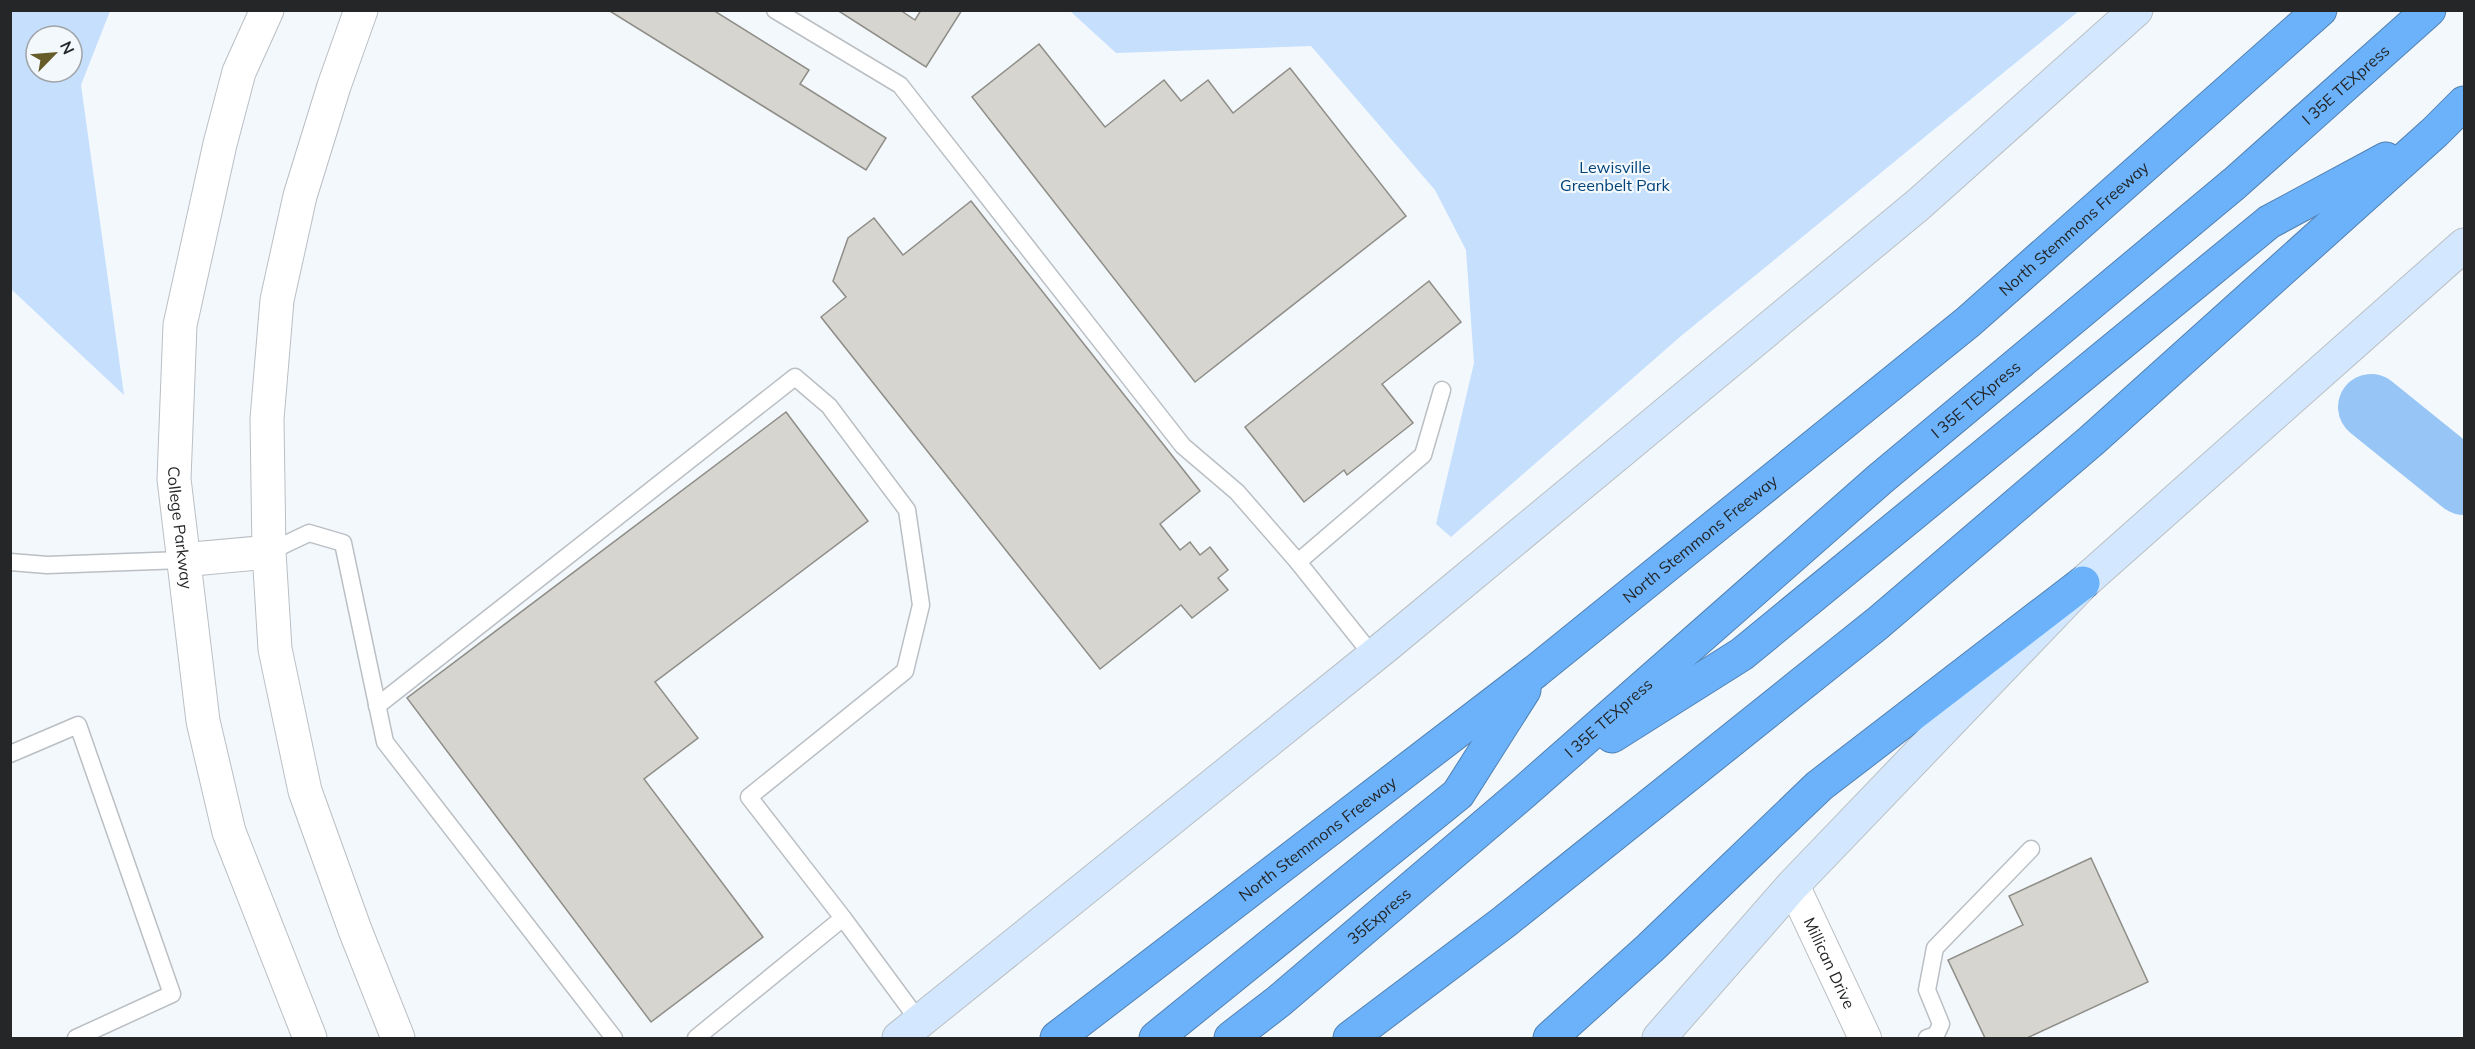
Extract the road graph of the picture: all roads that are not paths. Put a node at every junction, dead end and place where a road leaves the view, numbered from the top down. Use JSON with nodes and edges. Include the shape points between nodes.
{"nodes":[{"id":1,"x":267,"y":10,"type":"edge"},
{"id":2,"x":361,"y":10,"type":"edge"},
{"id":3,"x":775,"y":10,"type":"edge"},
{"id":4,"x":2136,"y":10,"type":"edge"},
{"id":5,"x":2320,"y":10,"type":"edge"},
{"id":6,"x":2429,"y":10,"type":"edge"},
{"id":7,"x":2464,"y":103,"type":"edge"},
{"id":8,"x":2435,"y":132,"type":"junction"},
{"id":9,"x":2464,"y":245,"type":"edge"},
{"id":10,"x":1442,"y":390,"type":"dead end"},
{"id":11,"x":268,"y":552,"type":"junction"},
{"id":12,"x":182,"y":560,"type":"junction"},
{"id":13,"x":10,"y":562,"type":"edge"},
{"id":14,"x":1298,"y":562,"type":"junction"},
{"id":15,"x":2083,"y":583,"type":"junction"},
{"id":16,"x":1373,"y":656,"type":"junction"},
{"id":17,"x":1536,"y":671,"type":"junction"},
{"id":18,"x":377,"y":706,"type":"junction"},
{"id":19,"x":10,"y":754,"type":"edge"},
{"id":20,"x":1524,"y":792,"type":"junction"},
{"id":21,"x":2031,"y":849,"type":"dead end"},
{"id":22,"x":1793,"y":885,"type":"junction"},
{"id":23,"x":843,"y":918,"type":"junction"},
{"id":24,"x":909,"y":1030,"type":"edge"},
{"id":25,"x":76,"y":1038,"type":"edge"},
{"id":26,"x":310,"y":1038,"type":"edge"},
{"id":27,"x":398,"y":1038,"type":"edge"},
{"id":28,"x":614,"y":1038,"type":"edge"},
{"id":29,"x":696,"y":1038,"type":"edge"},
{"id":30,"x":1057,"y":1038,"type":"edge"},
{"id":31,"x":1156,"y":1038,"type":"edge"},
{"id":32,"x":1231,"y":1038,"type":"edge"},
{"id":33,"x":1350,"y":1038,"type":"edge"},
{"id":34,"x":1550,"y":1038,"type":"edge"},
{"id":35,"x":1659,"y":1038,"type":"edge"},
{"id":36,"x":1865,"y":1038,"type":"edge"},
{"id":37,"x":1927,"y":1038,"type":"edge"}],
"edges":[{"from":1,"to":12,"type":"street","name":"College Parkway","via":[[239,72],[180,325],[174,479]]},
{"from":2,"to":11,"type":"street","via":[[300,196],[278,300],[267,419]]},
{"from":3,"to":14,"type":"lane","via":[[900,85],[1183,446],[1237,492]]},
{"from":4,"to":16,"type":"main road","via":[[1919,204]]},
{"from":5,"to":17,"type":"highway","name":"North Stemmons Freeway","via":[[1968,322]]},
{"from":6,"to":20,"type":"highway","name":"I 35E TEXpress","via":[[2235,183],[1880,479]]},
{"from":7,"to":8,"type":"highway"},
{"from":8,"to":20,"type":"highway","via":[[2269,222],[1742,654]]},
{"from":8,"to":33,"type":"highway","via":[[2091,441],[1878,623],[1504,922]]},
{"from":9,"to":15,"type":"main road"},
{"from":10,"to":14,"type":"lane","via":[[1423,455]]},
{"from":11,"to":12,"type":"street"},
{"from":11,"to":18,"type":"lane","via":[[309,534],[343,543]]},
{"from":11,"to":27,"type":"street","via":[[275,649],[305,791]]},
{"from":12,"to":13,"type":"lane","via":[[47,565]]},
{"from":12,"to":26,"type":"street","name":"College Parkway","via":[[203,720],[229,832]]},
{"from":14,"to":16,"type":"lane"},
{"from":15,"to":22,"type":"main road"},
{"from":15,"to":34,"type":"highway","via":[[1819,786]]},
{"from":16,"to":24,"type":"main road"},
{"from":17,"to":30,"type":"highway","name":"North Stemmons Freeway"},
{"from":17,"to":31,"type":"highway","via":[[1458,794]]},
{"from":18,"to":23,"type":"lane","via":[[795,377],[829,406],[907,510],[921,605],[905,671],[749,797]]},
{"from":18,"to":28,"type":"lane","via":[[385,742]]},
{"from":19,"to":25,"type":"lane","via":[[78,725],[172,994]]},
{"from":20,"to":32,"type":"highway","name":"35Express"},
{"from":21,"to":37,"type":"lane","via":[[1935,948],[1927,990],[1941,1024],[1936,1035]]},
{"from":22,"to":35,"type":"main road"},
{"from":22,"to":36,"type":"street","name":"Millican Drive"},
{"from":23,"to":24,"type":"lane"},
{"from":23,"to":29,"type":"lane"}]}
